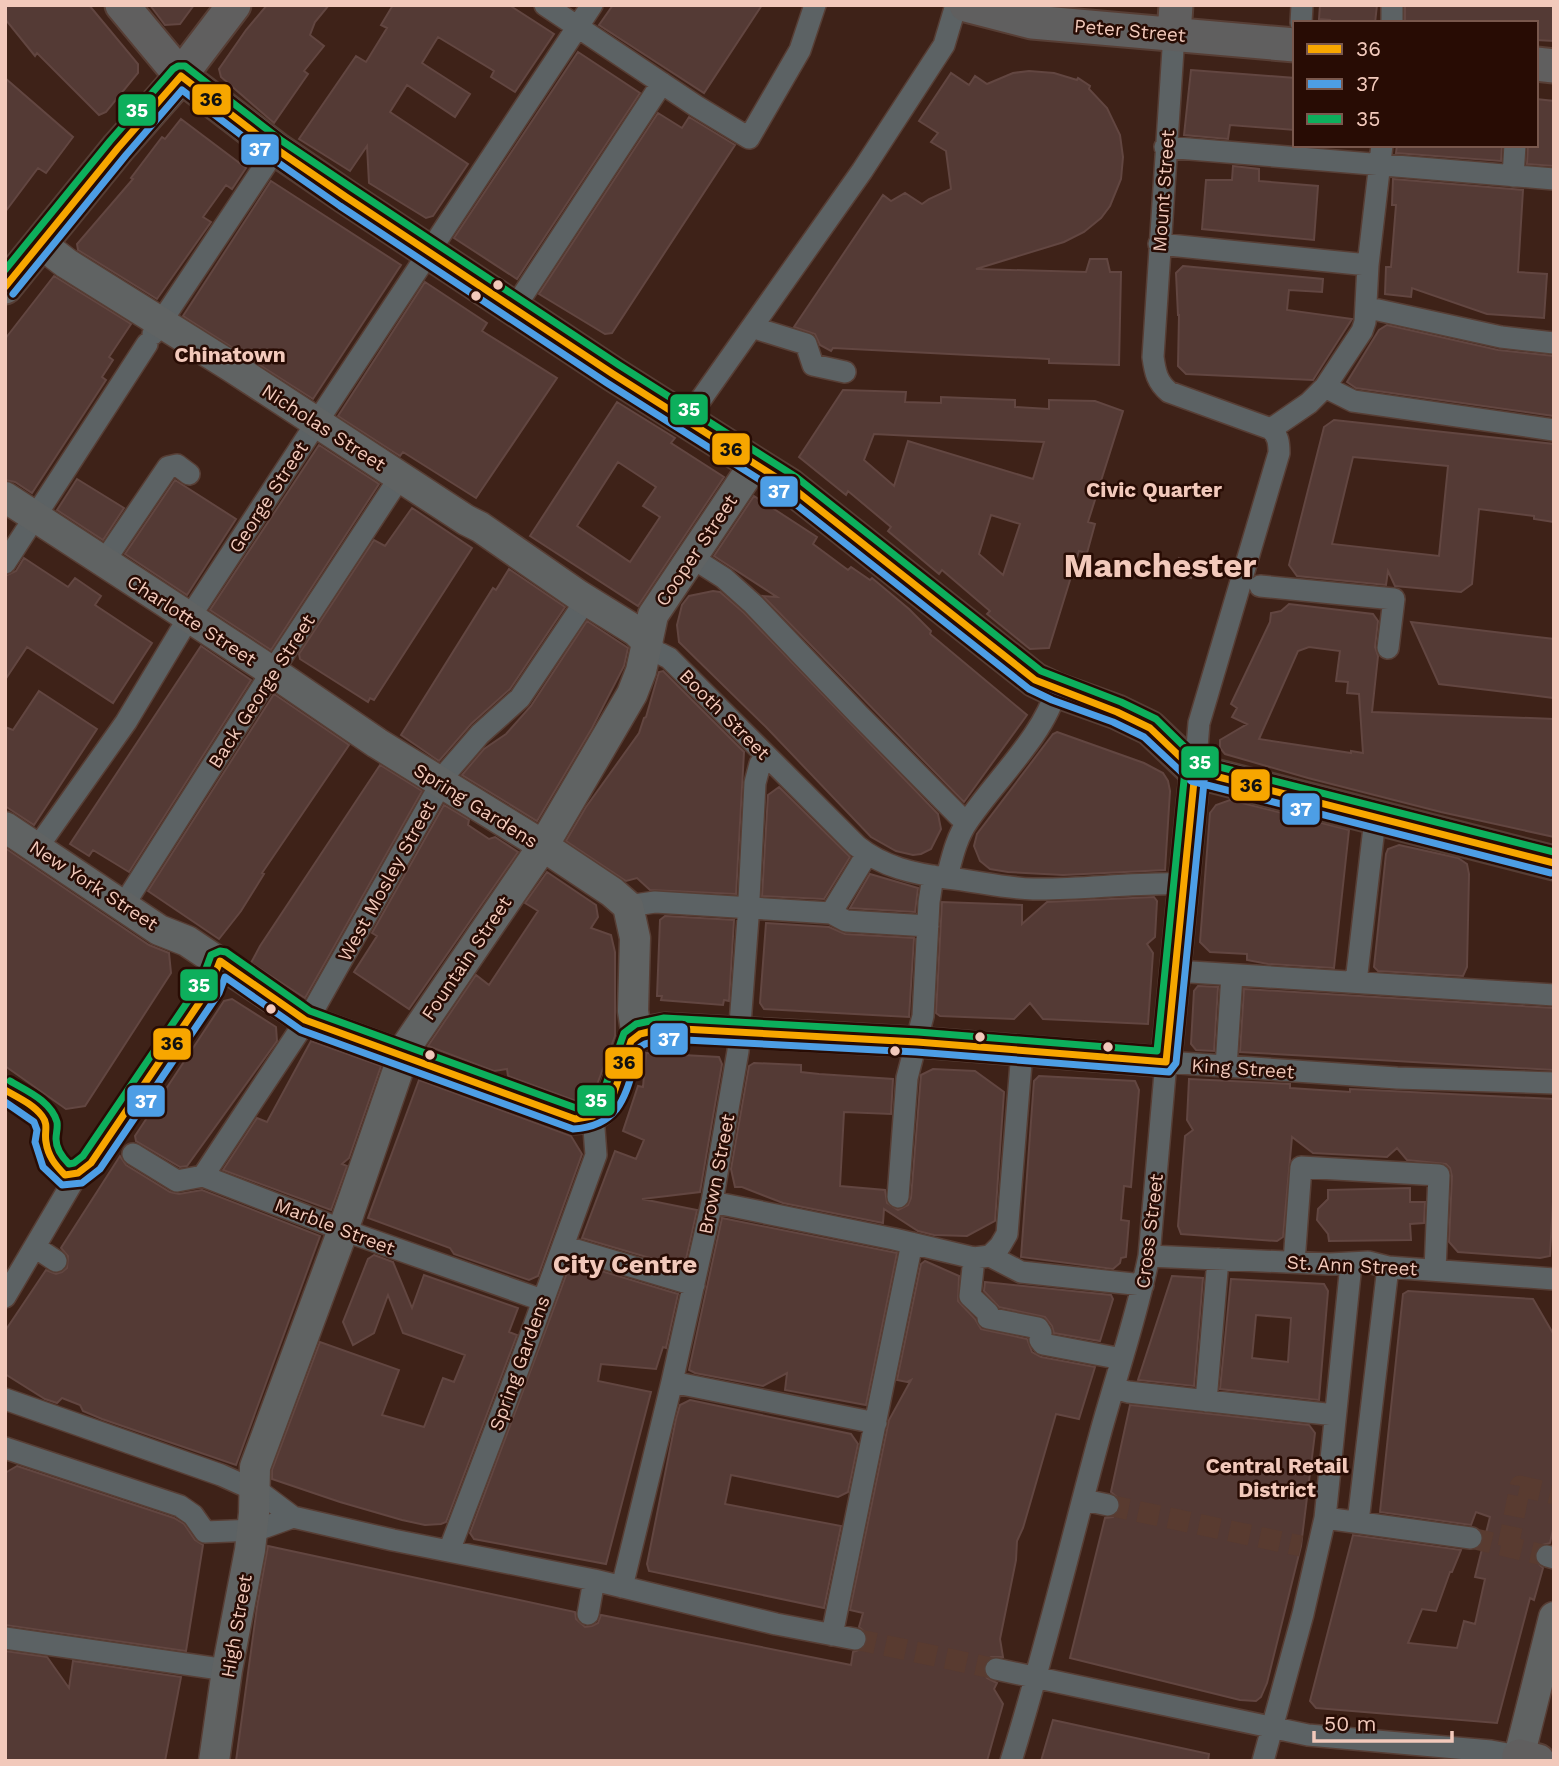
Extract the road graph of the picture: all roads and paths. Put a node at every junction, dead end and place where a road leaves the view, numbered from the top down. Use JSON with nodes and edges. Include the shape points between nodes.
{"nodes":[{"id":1,"x":122,"y":5,"type":"edge"},
{"id":2,"x":234,"y":5,"type":"edge"},
{"id":3,"x":545,"y":5,"type":"edge"},
{"id":4,"x":593,"y":5,"type":"edge"},
{"id":5,"x":815,"y":5,"type":"edge"},
{"id":6,"x":956,"y":5,"type":"edge"},
{"id":7,"x":966,"y":5,"type":"edge"},
{"id":8,"x":1175,"y":20,"type":"edge"},
{"id":9,"x":578,"y":27,"type":"junction"},
{"id":10,"x":1293,"y":45,"type":"edge"},
{"id":11,"x":181,"y":76,"type":"junction"},
{"id":12,"x":662,"y":83,"type":"junction"},
{"id":13,"x":1166,"y":147,"type":"junction"},
{"id":14,"x":1515,"y":147,"type":"edge"},
{"id":15,"x":276,"y":149,"type":"junction"},
{"id":16,"x":1381,"y":155,"type":"edge"},
{"id":17,"x":1513,"y":176,"type":"junction"},
{"id":18,"x":1554,"y":179,"type":"edge"},
{"id":19,"x":40,"y":243,"type":"junction"},
{"id":20,"x":1159,"y":244,"type":"junction"},
{"id":21,"x":430,"y":253,"type":"junction"},
{"id":22,"x":1368,"y":265,"type":"junction"},
{"id":23,"x":7,"y":282,"type":"edge"},
{"id":24,"x":515,"y":307,"type":"junction"},
{"id":25,"x":1367,"y":309,"type":"junction"},
{"id":26,"x":755,"y":325,"type":"junction"},
{"id":27,"x":153,"y":334,"type":"junction"},
{"id":28,"x":1554,"y":343,"type":"edge"},
{"id":29,"x":845,"y":372,"type":"dead end"},
{"id":30,"x":1325,"y":387,"type":"junction"},
{"id":31,"x":687,"y":419,"type":"junction"},
{"id":32,"x":317,"y":422,"type":"junction"},
{"id":33,"x":1271,"y":429,"type":"junction"},
{"id":34,"x":1554,"y":430,"type":"edge"},
{"id":35,"x":755,"y":463,"type":"junction"},
{"id":36,"x":189,"y":474,"type":"dead end"},
{"id":37,"x":400,"y":477,"type":"junction"},
{"id":38,"x":5,"y":497,"type":"edge"},
{"id":39,"x":35,"y":516,"type":"junction"},
{"id":40,"x":502,"y":542,"type":"joint"},
{"id":41,"x":691,"y":557,"type":"junction"},
{"id":42,"x":5,"y":563,"type":"edge"},
{"id":43,"x":103,"y":563,"type":"junction"},
{"id":44,"x":1251,"y":584,"type":"junction"},
{"id":45,"x":586,"y":600,"type":"junction"},
{"id":46,"x":189,"y":619,"type":"junction"},
{"id":47,"x":647,"y":642,"type":"junction"},
{"id":48,"x":1388,"y":648,"type":"dead end"},
{"id":49,"x":273,"y":672,"type":"junction"},
{"id":50,"x":1056,"y":690,"type":"junction"},
{"id":51,"x":377,"y":743,"type":"joint"},
{"id":52,"x":767,"y":757,"type":"junction"},
{"id":53,"x":1195,"y":771,"type":"junction"},
{"id":54,"x":441,"y":783,"type":"junction"},
{"id":55,"x":1375,"y":819,"type":"junction"},
{"id":56,"x":967,"y":822,"type":"junction"},
{"id":57,"x":5,"y":827,"type":"edge"},
{"id":58,"x":543,"y":846,"type":"junction"},
{"id":59,"x":37,"y":848,"type":"junction"},
{"id":60,"x":867,"y":854,"type":"junction"},
{"id":61,"x":1554,"y":863,"type":"edge"},
{"id":62,"x":940,"y":877,"type":"junction"},
{"id":63,"x":1183,"y":884,"type":"junction"},
{"id":64,"x":122,"y":906,"type":"junction"},
{"id":65,"x":628,"y":906,"type":"junction"},
{"id":66,"x":748,"y":908,"type":"junction"},
{"id":67,"x":831,"y":913,"type":"junction"},
{"id":68,"x":928,"y":926,"type":"junction"},
{"id":69,"x":1175,"y":971,"type":"junction"},
{"id":70,"x":1232,"y":975,"type":"junction"},
{"id":71,"x":1356,"y":982,"type":"junction"},
{"id":72,"x":1554,"y":995,"type":"edge"},
{"id":73,"x":305,"y":1020,"type":"junction"},
{"id":74,"x":740,"y":1032,"type":"junction"},
{"id":75,"x":640,"y":1034,"type":"junction"},
{"id":76,"x":917,"y":1042,"type":"junction"},
{"id":77,"x":1022,"y":1051,"type":"junction"},
{"id":78,"x":404,"y":1056,"type":"junction"},
{"id":79,"x":1166,"y":1062,"type":"junction"},
{"id":80,"x":1226,"y":1067,"type":"junction"},
{"id":81,"x":1554,"y":1083,"type":"edge"},
{"id":82,"x":593,"y":1116,"type":"junction"},
{"id":83,"x":132,"y":1154,"type":"dead end"},
{"id":84,"x":78,"y":1173,"type":"dead end"},
{"id":85,"x":203,"y":1176,"type":"junction"},
{"id":86,"x":898,"y":1197,"type":"dead end"},
{"id":87,"x":712,"y":1202,"type":"junction"},
{"id":88,"x":343,"y":1230,"type":"junction"},
{"id":89,"x":912,"y":1243,"type":"junction"},
{"id":90,"x":563,"y":1246,"type":"junction"},
{"id":91,"x":35,"y":1247,"type":"junction"},
{"id":92,"x":1149,"y":1256,"type":"junction"},
{"id":93,"x":982,"y":1257,"type":"junction"},
{"id":94,"x":1219,"y":1259,"type":"junction"},
{"id":95,"x":56,"y":1261,"type":"dead end"},
{"id":96,"x":1294,"y":1262,"type":"junction"},
{"id":97,"x":1351,"y":1264,"type":"junction"},
{"id":98,"x":1388,"y":1267,"type":"junction"},
{"id":99,"x":1435,"y":1270,"type":"junction"},
{"id":100,"x":1554,"y":1278,"type":"edge"},
{"id":101,"x":694,"y":1285,"type":"junction"},
{"id":102,"x":1143,"y":1285,"type":"junction"},
{"id":103,"x":7,"y":1289,"type":"edge"},
{"id":104,"x":542,"y":1300,"type":"junction"},
{"id":105,"x":1122,"y":1359,"type":"junction"},
{"id":106,"x":672,"y":1382,"type":"junction"},
{"id":107,"x":1114,"y":1388,"type":"junction"},
{"id":108,"x":5,"y":1399,"type":"edge"},
{"id":109,"x":1206,"y":1401,"type":"junction"},
{"id":110,"x":1335,"y":1415,"type":"junction"},
{"id":111,"x":876,"y":1423,"type":"junction"},
{"id":112,"x":5,"y":1448,"type":"edge"},
{"id":113,"x":254,"y":1490,"type":"junction"},
{"id":114,"x":1084,"y":1500,"type":"junction"},
{"id":115,"x":1108,"y":1505,"type":"tunnel mouth"},
{"id":116,"x":293,"y":1517,"type":"junction"},
{"id":117,"x":1325,"y":1518,"type":"junction"},
{"id":118,"x":1368,"y":1524,"type":"junction"},
{"id":119,"x":252,"y":1531,"type":"junction"},
{"id":120,"x":1467,"y":1537,"type":"tunnel mouth"},
{"id":121,"x":449,"y":1551,"type":"junction"},
{"id":122,"x":594,"y":1580,"type":"junction"},
{"id":123,"x":622,"y":1587,"type":"junction"},
{"id":124,"x":588,"y":1614,"type":"dead end"},
{"id":125,"x":1554,"y":1617,"type":"edge"},
{"id":126,"x":832,"y":1635,"type":"junction"},
{"id":127,"x":5,"y":1638,"type":"edge"},
{"id":128,"x":855,"y":1639,"type":"tunnel mouth"},
{"id":129,"x":996,"y":1669,"type":"tunnel mouth"},
{"id":130,"x":227,"y":1670,"type":"junction"},
{"id":131,"x":1037,"y":1678,"type":"junction"},
{"id":132,"x":1273,"y":1728,"type":"junction"},
{"id":133,"x":223,"y":1752,"type":"edge"},
{"id":134,"x":1525,"y":1759,"type":"edge"},
{"id":135,"x":1011,"y":1761,"type":"edge"},
{"id":136,"x":1263,"y":1761,"type":"edge"}],
"edges":[{"from":1,"to":11,"type":"main road"},
{"from":2,"to":11,"type":"main road"},
{"from":3,"to":9,"type":"street"},
{"from":4,"to":9,"type":"street","name":"George Street"},
{"from":5,"to":12,"type":"street","via":[[800,50],[749,138]]},
{"from":6,"to":26,"type":"street","via":[[944,45]]},
{"from":7,"to":8,"type":"main road","name":"Peter Street","via":[[1032,22]]},
{"from":8,"to":10,"type":"main road","name":"Peter Street"},
{"from":8,"to":13,"type":"street","name":"Mount Street"},
{"from":9,"to":12,"type":"street"},
{"from":9,"to":21,"type":"street","name":"George Street"},
{"from":11,"to":15,"type":"main road"},
{"from":11,"to":19,"type":"main road"},
{"from":12,"to":24,"type":"street"},
{"from":13,"to":16,"type":"street"},
{"from":13,"to":20,"type":"street","name":"Mount Street"},
{"from":14,"to":17,"type":"street"},
{"from":15,"to":21,"type":"main road"},
{"from":15,"to":27,"type":"street"},
{"from":16,"to":17,"type":"street"},
{"from":16,"to":22,"type":"street"},
{"from":17,"to":18,"type":"street"},
{"from":19,"to":23,"type":"main road"},
{"from":19,"to":27,"type":"street","name":"Nicholas Street"},
{"from":20,"to":22,"type":"street"},
{"from":20,"to":33,"type":"street","name":"Mount Street","via":[[1153,357],[1162,386],[1177,396]]},
{"from":21,"to":24,"type":"main road"},
{"from":21,"to":32,"type":"street","name":"George Street"},
{"from":22,"to":25,"type":"street"},
{"from":24,"to":31,"type":"main road"},
{"from":25,"to":28,"type":"street","via":[[1501,337]]},
{"from":25,"to":30,"type":"street","via":[[1362,331]]},
{"from":26,"to":29,"type":"street","via":[[806,344],[813,365]]},
{"from":26,"to":31,"type":"street"},
{"from":27,"to":32,"type":"street","name":"Nicholas Street"},
{"from":27,"to":39,"type":"street"},
{"from":30,"to":33,"type":"street"},
{"from":30,"to":34,"type":"street","via":[[1353,401]]},
{"from":31,"to":35,"type":"main road"},
{"from":32,"to":37,"type":"street","name":"Nicholas Street"},
{"from":32,"to":46,"type":"street","name":"George Street"},
{"from":33,"to":44,"type":"street","via":[[1279,453]]},
{"from":35,"to":41,"type":"street","name":"Cooper Street"},
{"from":35,"to":50,"type":"main road","via":[[848,530],[1023,672]]},
{"from":36,"to":43,"type":"street","via":[[177,466],[168,467]]},
{"from":37,"to":40,"type":"street","name":"Nicholas Street"},
{"from":37,"to":49,"type":"street","name":"Back George Street"},
{"from":38,"to":39,"type":"street","name":"Charlotte Street"},
{"from":39,"to":42,"type":"street"},
{"from":39,"to":43,"type":"street","name":"Charlotte Street"},
{"from":40,"to":45,"type":"street","name":"Booth Street"},
{"from":41,"to":47,"type":"street","name":"Cooper Street","via":[[653,615]]},
{"from":41,"to":56,"type":"street","via":[[743,594]]},
{"from":43,"to":46,"type":"street","name":"Charlotte Street"},
{"from":44,"to":48,"type":"street","via":[[1394,599]]},
{"from":44,"to":53,"type":"street","via":[[1199,723]]},
{"from":45,"to":47,"type":"street","name":"Booth Street"},
{"from":45,"to":54,"type":"street","name":"West Mosley Street","via":[[520,698],[480,734]]},
{"from":46,"to":49,"type":"street","name":"Charlotte Street"},
{"from":46,"to":59,"type":"street","name":"George Street","via":[[126,722]]},
{"from":47,"to":52,"type":"street","name":"Booth Street","via":[[669,658]]},
{"from":47,"to":58,"type":"street","name":"Fountain Street","via":[[632,694]]},
{"from":49,"to":51,"type":"street","name":"Charlotte Street"},
{"from":49,"to":64,"type":"street","name":"Back George Street"},
{"from":50,"to":53,"type":"main road","via":[[1150,728]]},
{"from":50,"to":56,"type":"street","via":[[1045,718]]},
{"from":51,"to":54,"type":"street","name":"Spring Gardens"},
{"from":52,"to":60,"type":"street","name":"Booth Street"},
{"from":52,"to":66,"type":"street","name":"Brown Street","via":[[755,783]]},
{"from":53,"to":55,"type":"main road"},
{"from":53,"to":63,"type":"street","name":"Cross Street"},
{"from":54,"to":58,"type":"street","name":"Spring Gardens"},
{"from":54,"to":73,"type":"street","name":"West Mosley Street"},
{"from":55,"to":61,"type":"main road"},
{"from":55,"to":71,"type":"street"},
{"from":56,"to":62,"type":"street"},
{"from":57,"to":59,"type":"street","name":"New York Street"},
{"from":58,"to":65,"type":"street","name":"Spring Gardens"},
{"from":58,"to":78,"type":"street","name":"Fountain Street"},
{"from":59,"to":64,"type":"street","name":"New York Street"},
{"from":60,"to":62,"type":"street","name":"Booth Street","via":[[891,866]]},
{"from":60,"to":67,"type":"street"},
{"from":62,"to":63,"type":"street","name":"Booth Street","via":[[1034,889]]},
{"from":62,"to":68,"type":"street"},
{"from":63,"to":69,"type":"street","name":"Cross Street"},
{"from":64,"to":73,"type":"street","name":"New York Street","via":[[220,961]]},
{"from":65,"to":66,"type":"street","via":[[655,902]]},
{"from":65,"to":75,"type":"street","via":[[635,938],[634,1019]]},
{"from":66,"to":67,"type":"street"},
{"from":66,"to":74,"type":"street","name":"Brown Street"},
{"from":67,"to":68,"type":"street","via":[[846,921]]},
{"from":68,"to":76,"type":"street","via":[[923,1016]]},
{"from":69,"to":70,"type":"street"},
{"from":69,"to":79,"type":"street","name":"Cross Street"},
{"from":70,"to":71,"type":"street"},
{"from":70,"to":80,"type":"street"},
{"from":71,"to":72,"type":"street"},
{"from":73,"to":78,"type":"street","name":"New York Street"},
{"from":73,"to":85,"type":"street","name":"West Mosley Street"},
{"from":74,"to":75,"type":"street","name":"King Street","via":[[665,1028]]},
{"from":74,"to":76,"type":"street","name":"King Street"},
{"from":74,"to":87,"type":"street","name":"Brown Street"},
{"from":75,"to":82,"type":"street","via":[[631,1041],[611,1102]]},
{"from":76,"to":77,"type":"street","name":"King Street"},
{"from":76,"to":86,"type":"street","via":[[906,1078]]},
{"from":77,"to":79,"type":"street","name":"King Street"},
{"from":77,"to":93,"type":"street","via":[[1007,1234],[1000,1246]]},
{"from":78,"to":82,"type":"street","name":"New York Street","via":[[575,1119]]},
{"from":78,"to":88,"type":"street","name":"Fountain Street"},
{"from":79,"to":80,"type":"street","name":"King Street"},
{"from":79,"to":92,"type":"street","name":"Cross Street"},
{"from":80,"to":81,"type":"street","name":"King Street"},
{"from":82,"to":90,"type":"street","name":"Spring Gardens","via":[[596,1155]]},
{"from":83,"to":85,"type":"street","name":"Marble Street","via":[[177,1181]]},
{"from":84,"to":91,"type":"street"},
{"from":85,"to":88,"type":"street","name":"Marble Street"},
{"from":87,"to":89,"type":"street"},
{"from":87,"to":101,"type":"street","name":"Brown Street"},
{"from":88,"to":104,"type":"street","name":"Marble Street"},
{"from":88,"to":113,"type":"street","name":"Fountain Street","via":[[255,1468]]},
{"from":89,"to":93,"type":"street"},
{"from":89,"to":111,"type":"street"},
{"from":90,"to":101,"type":"street"},
{"from":90,"to":104,"type":"street","name":"Spring Gardens"},
{"from":91,"to":95,"type":"street"},
{"from":91,"to":103,"type":"street"},
{"from":92,"to":94,"type":"street","name":"St. Ann Street"},
{"from":92,"to":102,"type":"street","name":"Cross Street"},
{"from":93,"to":102,"type":"street","via":[[1021,1272]]},
{"from":93,"to":105,"type":"street","via":[[970,1296],[988,1318],[1038,1328],[1043,1344]]},
{"from":94,"to":96,"type":"street","name":"St. Ann Street"},
{"from":94,"to":109,"type":"street"},
{"from":96,"to":97,"type":"street","name":"St. Ann Street"},
{"from":96,"to":99,"type":"street","via":[[1301,1167],[1392,1172],[1439,1175]]},
{"from":97,"to":98,"type":"street","name":"St. Ann Street"},
{"from":97,"to":110,"type":"street"},
{"from":98,"to":99,"type":"street","name":"St. Ann Street"},
{"from":98,"to":118,"type":"street"},
{"from":99,"to":100,"type":"street","name":"St. Ann Street"},
{"from":101,"to":106,"type":"street","name":"Brown Street"},
{"from":102,"to":105,"type":"street","name":"Cross Street"},
{"from":104,"to":121,"type":"street","name":"Spring Gardens"},
{"from":105,"to":107,"type":"street","name":"Cross Street"},
{"from":106,"to":111,"type":"street"},
{"from":106,"to":123,"type":"street","name":"Brown Street"},
{"from":107,"to":109,"type":"street"},
{"from":107,"to":114,"type":"street","name":"Cross Street"},
{"from":108,"to":113,"type":"street"},
{"from":109,"to":110,"type":"street"},
{"from":110,"to":117,"type":"street"},
{"from":111,"to":126,"type":"street"},
{"from":112,"to":119,"type":"street","via":[[180,1506],[205,1532]]},
{"from":113,"to":116,"type":"street"},
{"from":113,"to":119,"type":"street","name":"High Street"},
{"from":114,"to":115,"type":"street"},
{"from":114,"to":131,"type":"street","name":"Cross Street"},
{"from":116,"to":119,"type":"street"},
{"from":116,"to":121,"type":"street"},
{"from":117,"to":118,"type":"street"},
{"from":117,"to":132,"type":"street","via":[[1309,1547]]},
{"from":118,"to":120,"type":"street"},
{"from":119,"to":130,"type":"street","name":"High Street"},
{"from":121,"to":122,"type":"street"},
{"from":122,"to":123,"type":"street"},
{"from":122,"to":124,"type":"street"},
{"from":123,"to":126,"type":"street"},
{"from":125,"to":134,"type":"street"},
{"from":126,"to":128,"type":"street"},
{"from":127,"to":130,"type":"street"},
{"from":129,"to":131,"type":"street"},
{"from":130,"to":133,"type":"street","name":"High Street"},
{"from":131,"to":132,"type":"street"},
{"from":131,"to":135,"type":"street","name":"Cross Street"},
{"from":132,"to":134,"type":"street","via":[[1491,1751]]},
{"from":132,"to":136,"type":"street"}]}
